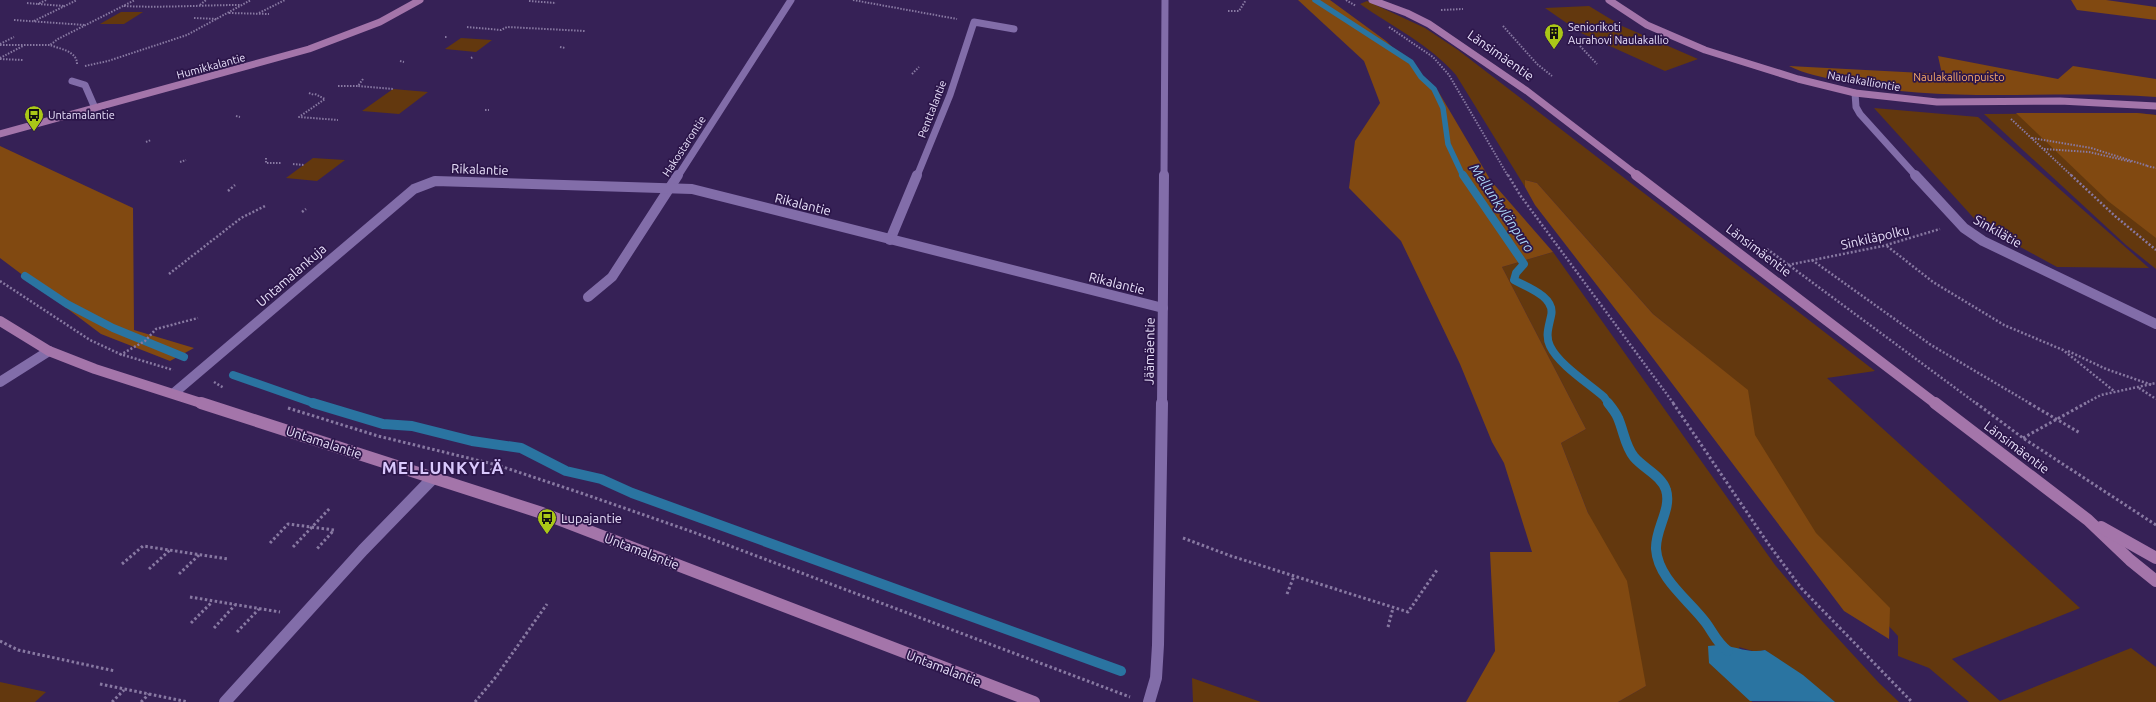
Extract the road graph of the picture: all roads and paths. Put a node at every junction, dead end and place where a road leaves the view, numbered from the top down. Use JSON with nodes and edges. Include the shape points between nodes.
{"nodes":[{"id":1,"x":46,"y":0,"type":"edge"},
{"id":2,"x":77,"y":0,"type":"edge"},
{"id":3,"x":134,"y":0,"type":"edge"},
{"id":4,"x":206,"y":0,"type":"edge"},
{"id":5,"x":250,"y":0,"type":"edge"},
{"id":6,"x":285,"y":0,"type":"edge"},
{"id":7,"x":420,"y":0,"type":"edge"},
{"id":8,"x":791,"y":0,"type":"edge"},
{"id":9,"x":853,"y":0,"type":"edge"},
{"id":10,"x":1165,"y":0,"type":"edge"},
{"id":11,"x":1246,"y":0,"type":"edge"},
{"id":12,"x":1346,"y":0,"type":"edge"},
{"id":13,"x":1372,"y":0,"type":"edge"},
{"id":14,"x":1391,"y":0,"type":"edge"},
{"id":15,"x":1609,"y":0,"type":"edge"},
{"id":16,"x":529,"y":1,"type":"dead end"},
{"id":17,"x":27,"y":3,"type":"dead end"},
{"id":18,"x":556,"y":3,"type":"dead end"},
{"id":19,"x":38,"y":4,"type":"junction"},
{"id":20,"x":199,"y":5,"type":"junction"},
{"id":21,"x":241,"y":5,"type":"junction"},
{"id":22,"x":65,"y":6,"type":"junction"},
{"id":23,"x":122,"y":6,"type":"junction"},
{"id":24,"x":1435,"y":7,"type":"dead end"},
{"id":25,"x":1359,"y":8,"type":"dead end"},
{"id":26,"x":1463,"y":9,"type":"dead end"},
{"id":27,"x":1441,"y":10,"type":"junction"},
{"id":28,"x":1228,"y":11,"type":"dead end"},
{"id":29,"x":229,"y":12,"type":"junction"},
{"id":30,"x":259,"y":13,"type":"junction"},
{"id":31,"x":1407,"y":13,"type":"junction"},
{"id":32,"x":1446,"y":13,"type":"dead end"},
{"id":33,"x":269,"y":14,"type":"dead end"},
{"id":34,"x":194,"y":18,"type":"dead end"},
{"id":35,"x":218,"y":19,"type":"junction"},
{"id":36,"x":14,"y":20,"type":"dead end"},
{"id":37,"x":33,"y":21,"type":"junction"},
{"id":38,"x":974,"y":22,"type":"junction"},
{"id":39,"x":1384,"y":23,"type":"dead end"},
{"id":40,"x":86,"y":25,"type":"junction"},
{"id":41,"x":1503,"y":26,"type":"dead end"},
{"id":42,"x":467,"y":27,"type":"dead end"},
{"id":43,"x":1014,"y":29,"type":"dead end"},
{"id":44,"x":585,"y":31,"type":"dead end"},
{"id":45,"x":14,"y":37,"type":"dead end"},
{"id":46,"x":445,"y":37,"type":"dead end"},
{"id":47,"x":448,"y":37,"type":"dead end"},
{"id":48,"x":0,"y":44,"type":"edge"},
{"id":49,"x":50,"y":45,"type":"junction"},
{"id":50,"x":24,"y":46,"type":"junction"},
{"id":51,"x":1580,"y":46,"type":"dead end"},
{"id":52,"x":560,"y":47,"type":"dead end"},
{"id":53,"x":564,"y":48,"type":"dead end"},
{"id":54,"x":0,"y":58,"type":"edge"},
{"id":55,"x":23,"y":60,"type":"dead end"},
{"id":56,"x":400,"y":61,"type":"dead end"},
{"id":57,"x":404,"y":62,"type":"dead end"},
{"id":58,"x":1597,"y":64,"type":"dead end"},
{"id":59,"x":919,"y":67,"type":"dead end"},
{"id":60,"x":912,"y":74,"type":"dead end"},
{"id":61,"x":1552,"y":76,"type":"dead end"},
{"id":62,"x":363,"y":79,"type":"dead end"},
{"id":63,"x":72,"y":81,"type":"dead end"},
{"id":64,"x":338,"y":86,"type":"dead end"},
{"id":65,"x":358,"y":86,"type":"junction"},
{"id":66,"x":393,"y":89,"type":"dead end"},
{"id":67,"x":309,"y":93,"type":"dead end"},
{"id":68,"x":1855,"y":93,"type":"junction"},
{"id":69,"x":2156,"y":106,"type":"edge"},
{"id":70,"x":95,"y":108,"type":"junction"},
{"id":71,"x":485,"y":110,"type":"dead end"},
{"id":72,"x":489,"y":110,"type":"dead end"},
{"id":73,"x":2007,"y":115,"type":"dead end"},
{"id":74,"x":236,"y":116,"type":"dead end"},
{"id":75,"x":240,"y":117,"type":"dead end"},
{"id":76,"x":338,"y":120,"type":"dead end"},
{"id":77,"x":0,"y":134,"type":"edge"},
{"id":78,"x":2031,"y":138,"type":"junction"},
{"id":79,"x":151,"y":140,"type":"dead end"},
{"id":80,"x":146,"y":142,"type":"dead end"},
{"id":81,"x":2043,"y":149,"type":"junction"},
{"id":82,"x":266,"y":158,"type":"dead end"},
{"id":83,"x":186,"y":160,"type":"dead end"},
{"id":84,"x":180,"y":162,"type":"dead end"},
{"id":85,"x":282,"y":163,"type":"dead end"},
{"id":86,"x":293,"y":164,"type":"dead end"},
{"id":87,"x":304,"y":165,"type":"dead end"},
{"id":88,"x":2148,"y":166,"type":"junction"},
{"id":89,"x":2156,"y":168,"type":"edge"},
{"id":90,"x":428,"y":182,"type":"joint"},
{"id":91,"x":235,"y":186,"type":"dead end"},
{"id":92,"x":670,"y":187,"type":"junction"},
{"id":93,"x":228,"y":191,"type":"dead end"},
{"id":94,"x":265,"y":206,"type":"dead end"},
{"id":95,"x":306,"y":209,"type":"dead end"},
{"id":96,"x":302,"y":212,"type":"dead end"},
{"id":97,"x":1964,"y":228,"type":"junction"},
{"id":98,"x":890,"y":240,"type":"junction"},
{"id":99,"x":1763,"y":246,"type":"dead end"},
{"id":100,"x":1886,"y":246,"type":"junction"},
{"id":101,"x":2156,"y":250,"type":"edge"},
{"id":102,"x":1812,"y":260,"type":"junction"},
{"id":103,"x":1788,"y":265,"type":"junction"},
{"id":104,"x":169,"y":274,"type":"dead end"},
{"id":105,"x":0,"y":281,"type":"edge"},
{"id":106,"x":588,"y":297,"type":"dead end"},
{"id":107,"x":1163,"y":308,"type":"junction"},
{"id":108,"x":198,"y":318,"type":"dead end"},
{"id":109,"x":0,"y":321,"type":"edge"},
{"id":110,"x":2156,"y":324,"type":"edge"},
{"id":111,"x":2063,"y":350,"type":"junction"},
{"id":112,"x":49,"y":351,"type":"junction"},
{"id":113,"x":120,"y":354,"type":"junction"},
{"id":114,"x":173,"y":370,"type":"dead end"},
{"id":115,"x":209,"y":381,"type":"dead end"},
{"id":116,"x":0,"y":382,"type":"edge"},
{"id":117,"x":2154,"y":384,"type":"edge"},
{"id":118,"x":2139,"y":388,"type":"junction"},
{"id":119,"x":231,"y":390,"type":"dead end"},
{"id":120,"x":2114,"y":391,"type":"junction"},
{"id":121,"x":174,"y":393,"type":"junction"},
{"id":122,"x":2156,"y":399,"type":"edge"},
{"id":123,"x":282,"y":406,"type":"dead end"},
{"id":124,"x":2056,"y":419,"type":"junction"},
{"id":125,"x":2080,"y":433,"type":"dead end"},
{"id":126,"x":2023,"y":438,"type":"junction"},
{"id":127,"x":433,"y":478,"type":"junction"},
{"id":128,"x":330,"y":508,"type":"dead end"},
{"id":129,"x":2088,"y":520,"type":"junction"},
{"id":130,"x":2156,"y":525,"type":"edge"},
{"id":131,"x":311,"y":527,"type":"junction"},
{"id":132,"x":1183,"y":538,"type":"dead end"},
{"id":133,"x":270,"y":543,"type":"dead end"},
{"id":134,"x":293,"y":547,"type":"dead end"},
{"id":135,"x":170,"y":550,"type":"junction"},
{"id":136,"x":316,"y":550,"type":"dead end"},
{"id":137,"x":198,"y":554,"type":"junction"},
{"id":138,"x":2156,"y":558,"type":"edge"},
{"id":139,"x":228,"y":559,"type":"dead end"},
{"id":140,"x":122,"y":564,"type":"dead end"},
{"id":141,"x":150,"y":569,"type":"dead end"},
{"id":142,"x":1437,"y":570,"type":"dead end"},
{"id":143,"x":179,"y":574,"type":"dead end"},
{"id":144,"x":1294,"y":576,"type":"junction"},
{"id":145,"x":2156,"y":581,"type":"edge"},
{"id":146,"x":1287,"y":594,"type":"dead end"},
{"id":147,"x":190,"y":597,"type":"dead end"},
{"id":148,"x":213,"y":601,"type":"junction"},
{"id":149,"x":547,"y":604,"type":"dead end"},
{"id":150,"x":235,"y":605,"type":"junction"},
{"id":151,"x":1393,"y":608,"type":"junction"},
{"id":152,"x":259,"y":609,"type":"junction"},
{"id":153,"x":303,"y":616,"type":"junction"},
{"id":154,"x":191,"y":623,"type":"dead end"},
{"id":155,"x":1388,"y":627,"type":"dead end"},
{"id":156,"x":214,"y":628,"type":"dead end"},
{"id":157,"x":237,"y":632,"type":"dead end"},
{"id":158,"x":0,"y":641,"type":"edge"},
{"id":159,"x":115,"y":671,"type":"dead end"},
{"id":160,"x":100,"y":684,"type":"dead end"},
{"id":161,"x":125,"y":689,"type":"junction"},
{"id":162,"x":149,"y":694,"type":"junction"},
{"id":163,"x":1124,"y":695,"type":"dead end"},
{"id":164,"x":172,"y":701,"type":"edge"},
{"id":165,"x":112,"y":702,"type":"edge"},
{"id":166,"x":141,"y":702,"type":"edge"},
{"id":167,"x":188,"y":702,"type":"edge"},
{"id":168,"x":225,"y":702,"type":"edge"},
{"id":169,"x":475,"y":702,"type":"edge"},
{"id":170,"x":1034,"y":702,"type":"edge"},
{"id":171,"x":1149,"y":702,"type":"edge"},
{"id":172,"x":1912,"y":702,"type":"edge"}],
"edges":[{"from":1,"to":19,"type":"path"},
{"from":2,"to":22,"type":"path"},
{"from":3,"to":23,"type":"path"},
{"from":4,"to":20,"type":"path"},
{"from":5,"to":21,"type":"path"},
{"from":6,"to":30,"type":"path"},
{"from":7,"to":70,"type":"street","name":"Humikkalantie","via":[[380,22],[310,49]]},
{"from":8,"to":92,"type":"street","name":"Hakostarontie"},
{"from":9,"to":38,"type":"path"},
{"from":10,"to":107,"type":"street","name":"Jäämäentie"},
{"from":11,"to":28,"type":"path","via":[[1239,11]]},
{"from":12,"to":25,"type":"path"},
{"from":13,"to":31,"type":"street","name":"Länsimäentie"},
{"from":14,"to":31,"type":"street","name":"Länsimäentie"},
{"from":15,"to":68,"type":"street","name":"Naulakalliontie","via":[[1647,25],[1705,50],[1798,79]]},
{"from":16,"to":18,"type":"path","via":[[540,4]]},
{"from":17,"to":19,"type":"path"},
{"from":19,"to":22,"type":"path"},
{"from":20,"to":21,"type":"path"},
{"from":20,"to":23,"type":"path","via":[[166,8]]},
{"from":21,"to":29,"type":"path"},
{"from":22,"to":37,"type":"path"},
{"from":23,"to":40,"type":"path"},
{"from":24,"to":27,"type":"path"},
{"from":26,"to":27,"type":"path"},
{"from":27,"to":32,"type":"path"},
{"from":29,"to":30,"type":"path"},
{"from":29,"to":35,"type":"path"},
{"from":30,"to":33,"type":"path"},
{"from":31,"to":129,"type":"street","name":"Länsimäentie","via":[[1465,47],[1526,91]]},
{"from":34,"to":35,"type":"path"},
{"from":35,"to":49,"type":"path","via":[[187,35],[96,64],[77,64],[77,59],[72,53]]},
{"from":36,"to":37,"type":"path"},
{"from":37,"to":40,"type":"path"},
{"from":38,"to":43,"type":"street"},
{"from":38,"to":98,"type":"street","name":"Penttalantie","via":[[950,95]]},
{"from":39,"to":172,"type":"path","via":[[1433,56],[1449,75],[1520,195],[1686,421],[1767,542],[1801,588]]},
{"from":40,"to":49,"type":"path"},
{"from":41,"to":61,"type":"path","via":[[1537,64]]},
{"from":42,"to":44,"type":"path"},
{"from":45,"to":48,"type":"path"},
{"from":46,"to":47,"type":"path"},
{"from":48,"to":50,"type":"path"},
{"from":49,"to":50,"type":"path"},
{"from":50,"to":54,"type":"path"},
{"from":51,"to":58,"type":"path"},
{"from":52,"to":53,"type":"path"},
{"from":54,"to":55,"type":"path"},
{"from":56,"to":57,"type":"path"},
{"from":59,"to":60,"type":"path"},
{"from":62,"to":65,"type":"path"},
{"from":63,"to":70,"type":"street","via":[[85,85]]},
{"from":64,"to":65,"type":"path"},
{"from":65,"to":66,"type":"path"},
{"from":67,"to":76,"type":"path","via":[[325,99],[299,117]]},
{"from":68,"to":69,"type":"street","name":"Naulakalliontie","via":[[1938,102],[2060,101]]},
{"from":68,"to":97,"type":"street","name":"Sinkilätie","via":[[1856,107],[1860,114]]},
{"from":70,"to":77,"type":"street","name":"Humikkalantie"},
{"from":71,"to":72,"type":"path"},
{"from":73,"to":78,"type":"path"},
{"from":74,"to":75,"type":"path"},
{"from":78,"to":81,"type":"path"},
{"from":78,"to":88,"type":"path","via":[[2082,145]]},
{"from":79,"to":80,"type":"path"},
{"from":81,"to":88,"type":"path","via":[[2089,152]]},
{"from":81,"to":101,"type":"path"},
{"from":82,"to":85,"type":"path","via":[[266,163]]},
{"from":83,"to":84,"type":"path"},
{"from":86,"to":87,"type":"path"},
{"from":88,"to":89,"type":"path"},
{"from":90,"to":92,"type":"street","name":"Rikalantie"},
{"from":90,"to":121,"type":"street","name":"Untamalankuja","via":[[414,189]]},
{"from":91,"to":93,"type":"path"},
{"from":92,"to":98,"type":"street","name":"Rikalantie","via":[[692,189]]},
{"from":92,"to":106,"type":"street","name":"Hakostarontie","via":[[612,277]]},
{"from":94,"to":104,"type":"path","via":[[241,218]]},
{"from":95,"to":96,"type":"path"},
{"from":97,"to":100,"type":"path","name":"Sinkiläpolku","via":[[1944,227],[1906,242]]},
{"from":97,"to":110,"type":"street","name":"Sinkilätie","via":[[1982,241]]},
{"from":98,"to":107,"type":"street","name":"Rikalantie"},
{"from":99,"to":103,"type":"path"},
{"from":100,"to":102,"type":"path","name":"Sinkiläpolku"},
{"from":100,"to":111,"type":"path","via":[[1933,282],[2004,325]]},
{"from":102,"to":103,"type":"path","name":"Sinkiläpolku"},
{"from":102,"to":124,"type":"path","via":[[1931,345]]},
{"from":103,"to":126,"type":"path"},
{"from":105,"to":113,"type":"path","via":[[90,340]]},
{"from":107,"to":171,"type":"street","name":"Jäämäentie","via":[[1158,645],[1156,678]]},
{"from":108,"to":113,"type":"path","via":[[156,329],[145,341]]},
{"from":109,"to":112,"type":"street","name":"Untamalantie"},
{"from":111,"to":117,"type":"path","via":[[2106,369]]},
{"from":111,"to":120,"type":"path"},
{"from":112,"to":116,"type":"street"},
{"from":112,"to":121,"type":"street","name":"Untamalantie","via":[[95,369]]},
{"from":113,"to":114,"type":"path"},
{"from":115,"to":119,"type":"path"},
{"from":117,"to":118,"type":"path"},
{"from":118,"to":120,"type":"path"},
{"from":118,"to":122,"type":"path"},
{"from":120,"to":124,"type":"path","via":[[2101,395]]},
{"from":121,"to":127,"type":"street","name":"Untamalantie"},
{"from":123,"to":163,"type":"path","via":[[378,436],[497,466],[581,493],[693,532]]},
{"from":124,"to":125,"type":"path"},
{"from":124,"to":126,"type":"path"},
{"from":126,"to":130,"type":"path"},
{"from":127,"to":153,"type":"street"},
{"from":127,"to":170,"type":"street","name":"Untamalantie","via":[[542,513]]},
{"from":128,"to":131,"type":"path"},
{"from":129,"to":138,"type":"street","name":"Länsimäentie"},
{"from":129,"to":145,"type":"street","name":"Länsimäentie"},
{"from":131,"to":133,"type":"path","via":[[288,524]]},
{"from":131,"to":134,"type":"path"},
{"from":131,"to":136,"type":"path","via":[[334,530]]},
{"from":132,"to":144,"type":"path"},
{"from":135,"to":137,"type":"path"},
{"from":135,"to":140,"type":"path","via":[[143,546]]},
{"from":135,"to":141,"type":"path"},
{"from":137,"to":139,"type":"path"},
{"from":137,"to":143,"type":"path"},
{"from":142,"to":151,"type":"path","via":[[1408,612]]},
{"from":144,"to":146,"type":"path"},
{"from":144,"to":151,"type":"path"},
{"from":147,"to":148,"type":"path"},
{"from":148,"to":150,"type":"path"},
{"from":148,"to":154,"type":"path"},
{"from":149,"to":169,"type":"path"},
{"from":150,"to":152,"type":"path"},
{"from":150,"to":156,"type":"path"},
{"from":151,"to":155,"type":"path"},
{"from":152,"to":153,"type":"path"},
{"from":152,"to":157,"type":"path"},
{"from":153,"to":168,"type":"street"},
{"from":158,"to":159,"type":"path","via":[[18,650]]},
{"from":160,"to":161,"type":"path"},
{"from":161,"to":162,"type":"path"},
{"from":161,"to":165,"type":"path"},
{"from":162,"to":164,"type":"path"},
{"from":162,"to":166,"type":"path"},
{"from":164,"to":167,"type":"path"}]}
